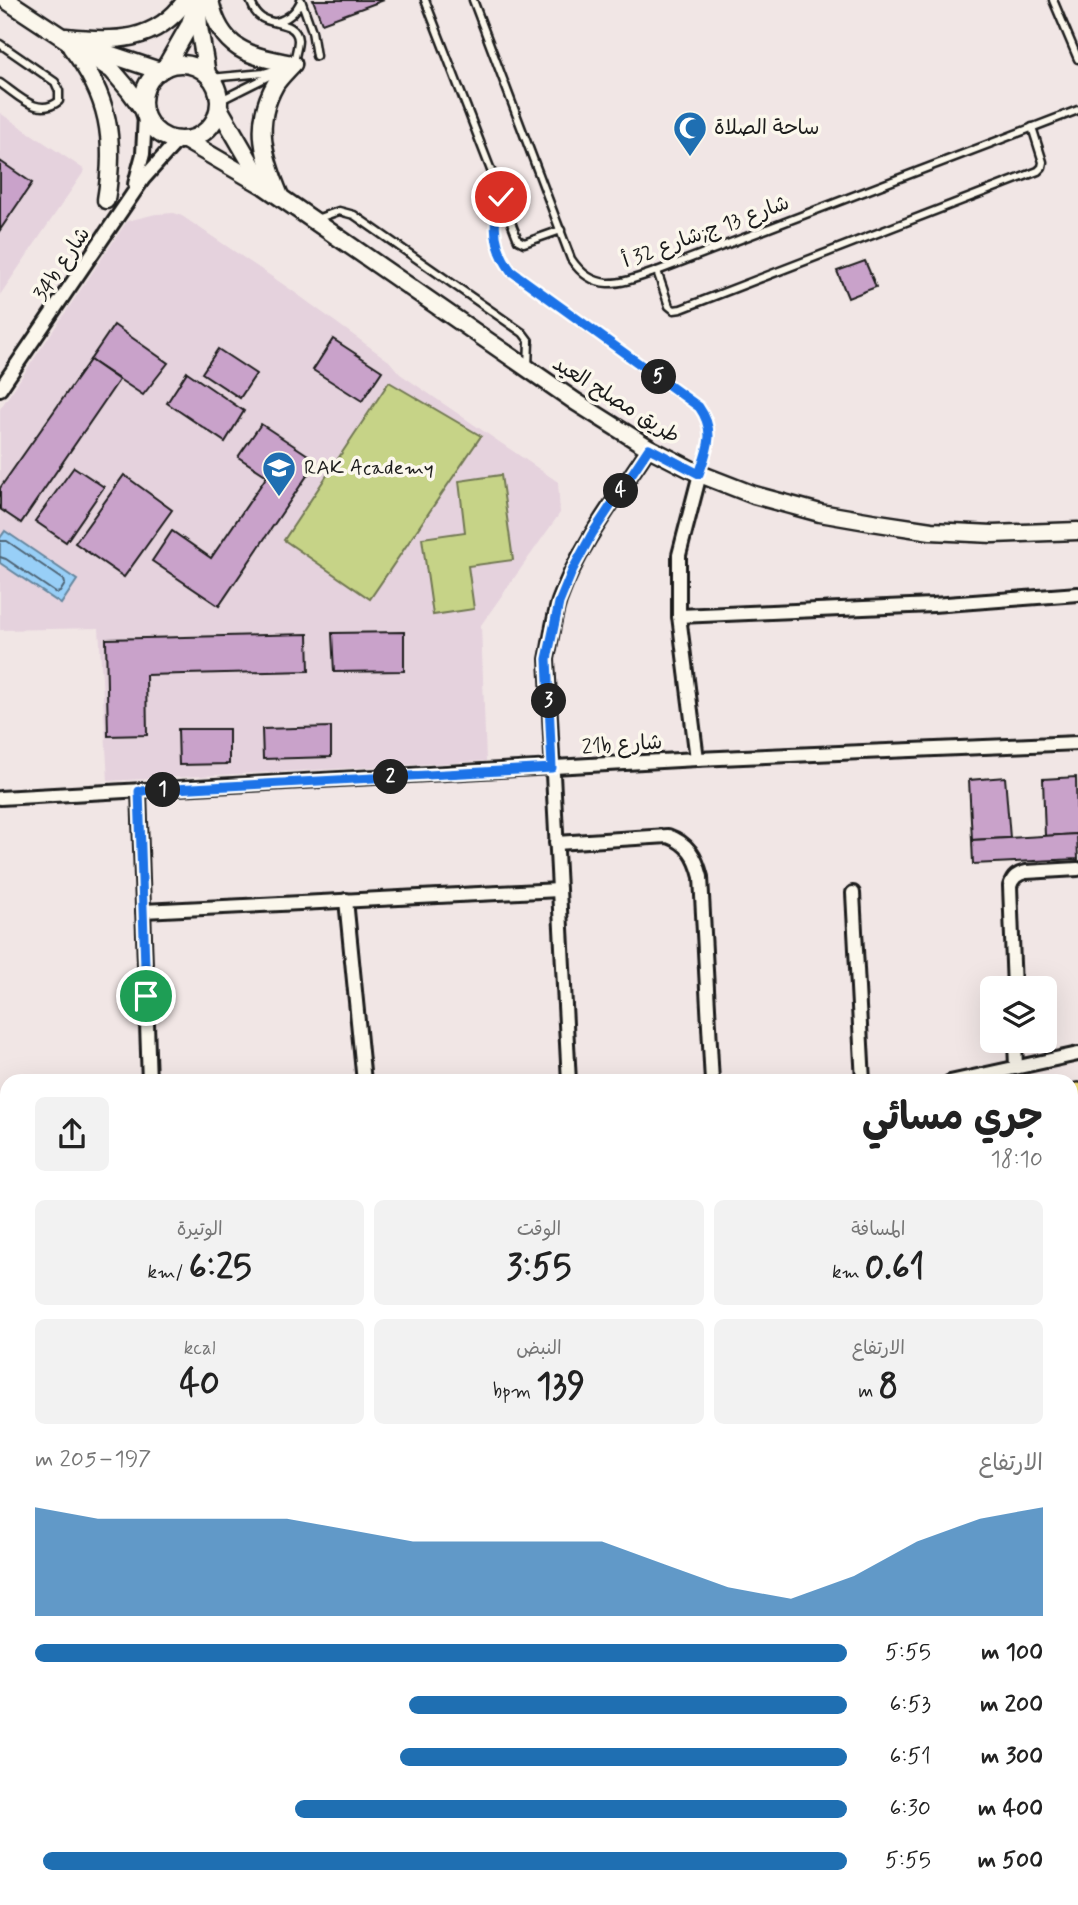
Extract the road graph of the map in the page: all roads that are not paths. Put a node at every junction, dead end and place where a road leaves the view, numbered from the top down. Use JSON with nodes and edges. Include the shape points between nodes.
{"nodes":[{"id":1,"x":6,"y":0,"type":"edge"},
{"id":2,"x":250,"y":0,"type":"edge"},
{"id":3,"x":301,"y":0,"type":"edge"},
{"id":4,"x":425,"y":0,"type":"edge"},
{"id":5,"x":473,"y":0,"type":"edge"},
{"id":6,"x":1053,"y":0,"type":"edge"},
{"id":7,"x":198,"y":1,"type":"edge"},
{"id":8,"x":0,"y":6,"type":"edge"},
{"id":9,"x":29,"y":16,"type":"junction"},
{"id":10,"x":274,"y":23,"type":"junction"},
{"id":11,"x":64,"y":37,"type":"junction"},
{"id":12,"x":0,"y":44,"type":"edge"},
{"id":13,"x":316,"y":56,"type":"dead end"},
{"id":14,"x":1078,"y":59,"type":"edge"},
{"id":15,"x":293,"y":64,"type":"junction"},
{"id":16,"x":162,"y":69,"type":"junction"},
{"id":17,"x":209,"y":76,"type":"junction"},
{"id":18,"x":0,"y":83,"type":"edge"},
{"id":19,"x":219,"y":105,"type":"junction"},
{"id":20,"x":1078,"y":110,"type":"edge"},
{"id":21,"x":144,"y":112,"type":"junction"},
{"id":22,"x":1032,"y":127,"type":"junction"},
{"id":23,"x":182,"y":140,"type":"junction"},
{"id":24,"x":264,"y":186,"type":"junction"},
{"id":25,"x":132,"y":194,"type":"junction"},
{"id":26,"x":281,"y":198,"type":"junction"},
{"id":27,"x":106,"y":200,"type":"dead end"},
{"id":28,"x":313,"y":220,"type":"junction"},
{"id":29,"x":561,"y":230,"type":"junction"},
{"id":30,"x":657,"y":271,"type":"junction"},
{"id":31,"x":528,"y":369,"type":"junction"},
{"id":32,"x":0,"y":389,"type":"edge"},
{"id":33,"x":649,"y":448,"type":"junction"},
{"id":34,"x":699,"y":474,"type":"junction"},
{"id":35,"x":1078,"y":531,"type":"edge"},
{"id":36,"x":1078,"y":594,"type":"edge"},
{"id":37,"x":678,"y":616,"type":"junction"},
{"id":38,"x":1078,"y":743,"type":"edge"},
{"id":39,"x":696,"y":759,"type":"junction"},
{"id":40,"x":552,"y":768,"type":"junction"},
{"id":41,"x":139,"y":791,"type":"junction"},
{"id":42,"x":0,"y":798,"type":"edge"},
{"id":43,"x":556,"y":843,"type":"junction"},
{"id":44,"x":1078,"y":869,"type":"edge"},
{"id":45,"x":559,"y":890,"type":"junction"},
{"id":46,"x":853,"y":893,"type":"dead end"},
{"id":47,"x":346,"y":900,"type":"junction"},
{"id":48,"x":144,"y":911,"type":"junction"},
{"id":49,"x":1013,"y":976,"type":"edge"},
{"id":50,"x":1015,"y":1053,"type":"edge"},
{"id":51,"x":1078,"y":1054,"type":"edge"},
{"id":52,"x":1016,"y":1066,"type":"junction"},
{"id":53,"x":149,"y":1074,"type":"edge"},
{"id":54,"x":363,"y":1074,"type":"edge"},
{"id":55,"x":569,"y":1074,"type":"edge"},
{"id":56,"x":712,"y":1074,"type":"edge"},
{"id":57,"x":863,"y":1074,"type":"edge"},
{"id":58,"x":983,"y":1074,"type":"edge"}],
"edges":[{"from":1,"to":9,"type":"street"},
{"from":2,"to":10,"type":"lane","via":[[259,16]]},
{"from":3,"to":10,"type":"lane","via":[[293,13]]},
{"from":3,"to":13,"type":"lane"},
{"from":4,"to":29,"type":"lane","via":[[516,236],[527,242]]},
{"from":5,"to":29,"type":"lane","name":"شارع 13 ج;شارع 32 أ"},
{"from":6,"to":14,"type":"lane"},
{"from":7,"to":11,"type":"street","via":[[146,32],[122,40]]},
{"from":7,"to":15,"type":"street","via":[[213,14],[224,36],[241,50]]},
{"from":7,"to":16,"type":"street","via":[[189,26]]},
{"from":7,"to":17,"type":"street"},
{"from":8,"to":9,"type":"street"},
{"from":9,"to":11,"type":"street"},
{"from":10,"to":15,"type":"lane","via":[[289,26],[297,35]]},
{"from":11,"to":16,"type":"street"},
{"from":11,"to":21,"type":"street","via":[[111,70]]},
{"from":11,"to":27,"type":"street","via":[[91,76],[107,121],[111,169]]},
{"from":12,"to":18,"type":"lane","via":[[55,82],[59,102],[41,108]]},
{"from":15,"to":17,"type":"lane","via":[[264,73]]},
{"from":15,"to":19,"type":"lane"},
{"from":15,"to":26,"type":"street","via":[[276,83],[262,125],[263,148]]},
{"from":16,"to":17,"type":"street","via":[[186,64]]},
{"from":16,"to":21,"type":"street","via":[[145,88]]},
{"from":17,"to":19,"type":"street","via":[[218,90]]},
{"from":19,"to":23,"type":"street","via":[[211,126]]},
{"from":19,"to":24,"type":"street","name":"طريق مصلح العيد"},
{"from":20,"to":22,"type":"lane","name":"شارع 13 ج;شارع 32 أ"},
{"from":21,"to":23,"type":"street","via":[[154,130]]},
{"from":21,"to":25,"type":"street","name":"34b شارع","via":[[143,154]]},
{"from":22,"to":30,"type":"lane","name":"شارع 13 ج;شارع 32 أ"},
{"from":22,"to":30,"type":"lane","via":[[1044,162],[1038,171],[681,309],[669,306]]},
{"from":23,"to":24,"type":"street","name":"طريق مصلح العيد"},
{"from":23,"to":25,"type":"street","name":"34b شارع"},
{"from":24,"to":26,"type":"street","name":"طريق مصلح العيد"},
{"from":25,"to":32,"type":"street","name":"34b شارع"},
{"from":26,"to":28,"type":"street","name":"طريق مصلح العيد"},
{"from":28,"to":31,"type":"street","name":"طريق مصلح العيد"},
{"from":28,"to":31,"type":"lane","via":[[339,211],[354,215],[523,333],[529,341]]},
{"from":29,"to":30,"type":"lane","name":"شارع 13 ج;شارع 32 أ","via":[[571,259],[589,278],[615,284]]},
{"from":31,"to":33,"type":"street","name":"طريق مصلح العيد"},
{"from":33,"to":34,"type":"street","name":"طريق مصلح العيد"},
{"from":33,"to":40,"type":"street","via":[[592,534],[559,603],[547,659]]},
{"from":34,"to":35,"type":"street","name":"طريق مصلح العيد","via":[[820,513],[931,531]]},
{"from":34,"to":37,"type":"street","via":[[679,555]]},
{"from":36,"to":37,"type":"street"},
{"from":37,"to":39,"type":"street"},
{"from":38,"to":39,"type":"street","name":"21b شارع"},
{"from":39,"to":40,"type":"street","name":"21b شارع"},
{"from":40,"to":41,"type":"street","name":"21b شارع"},
{"from":40,"to":43,"type":"street"},
{"from":41,"to":42,"type":"street","name":"21b شارع"},
{"from":41,"to":48,"type":"street"},
{"from":43,"to":45,"type":"street"},
{"from":43,"to":56,"type":"street","via":[[668,836],[691,851],[701,877]]},
{"from":44,"to":49,"type":"street","via":[[1026,872],[1013,879]]},
{"from":45,"to":47,"type":"street"},
{"from":45,"to":55,"type":"street"},
{"from":46,"to":57,"type":"street"},
{"from":47,"to":48,"type":"street"},
{"from":47,"to":54,"type":"street"},
{"from":48,"to":53,"type":"street"},
{"from":50,"to":52,"type":"street"},
{"from":51,"to":52,"type":"street"},
{"from":52,"to":58,"type":"street"}]}
